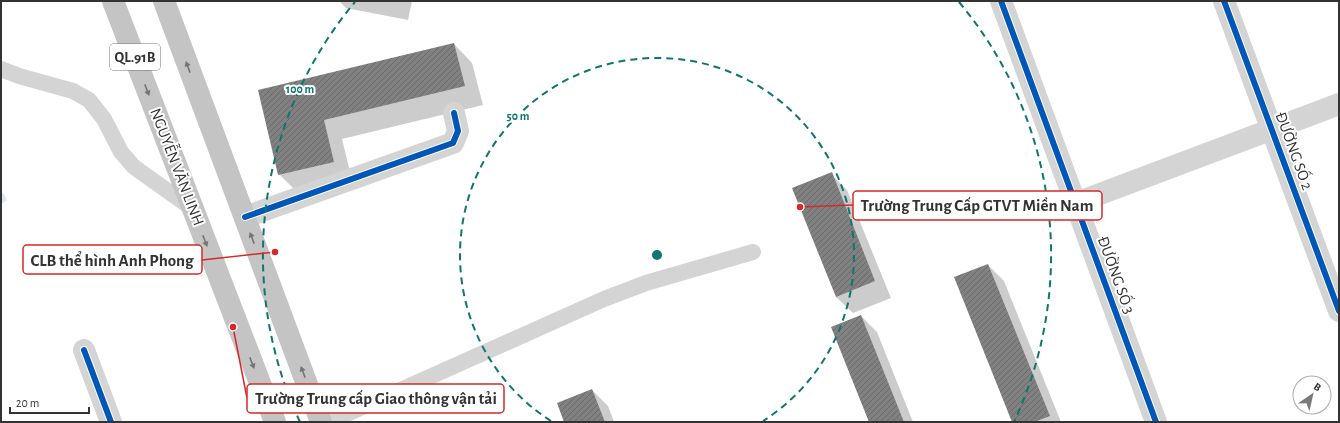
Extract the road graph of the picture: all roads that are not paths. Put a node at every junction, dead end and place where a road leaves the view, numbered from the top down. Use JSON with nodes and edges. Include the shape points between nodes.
{"nodes":[{"id":1,"x":113,"y":1,"type":"edge"},
{"id":2,"x":164,"y":1,"type":"edge"},
{"id":3,"x":1001,"y":1,"type":"edge"},
{"id":4,"x":1224,"y":1,"type":"edge"},
{"id":5,"x":1,"y":69,"type":"edge"},
{"id":6,"x":1339,"y":104,"type":"edge"},
{"id":7,"x":454,"y":113,"type":"dead end"},
{"id":8,"x":1272,"y":129,"type":"junction"},
{"id":9,"x":1076,"y":203,"type":"junction"},
{"id":10,"x":193,"y":209,"type":"junction"},
{"id":11,"x":244,"y":217,"type":"junction"},
{"id":12,"x":753,"y":252,"type":"dead end"},
{"id":13,"x":1339,"y":311,"type":"edge"},
{"id":14,"x":84,"y":350,"type":"dead end"},
{"id":15,"x":111,"y":422,"type":"edge"},
{"id":16,"x":275,"y":422,"type":"edge"},
{"id":17,"x":321,"y":422,"type":"edge"},
{"id":18,"x":329,"y":422,"type":"edge"},
{"id":19,"x":1156,"y":422,"type":"edge"}],
"edges":[{"from":1,"to":10,"type":"highway","name":"NGUYỄN VĂN LINH","number":"QL.91B","one_way":true},
{"from":11,"to":2,"type":"highway","number":"QL.91B","one_way":true},
{"from":3,"to":9,"type":"street","name":"ĐƯỜNG SỐ 3"},
{"from":4,"to":8,"type":"street","name":"ĐƯỜNG SỐ 2"},
{"from":5,"to":10,"type":"lane","via":[[73,91],[89,100],[104,119],[121,152],[134,167]]},
{"from":6,"to":8,"type":"street"},
{"from":7,"to":11,"type":"street","via":[[458,131],[453,143]]},
{"from":8,"to":9,"type":"street"},
{"from":8,"to":13,"type":"street","name":"ĐƯỜNG SỐ 2"},
{"from":9,"to":19,"type":"street","name":"ĐƯỜNG SỐ 3"},
{"from":10,"to":16,"type":"highway","name":"NGUYỄN VĂN LINH","number":"QL.91B","one_way":true},
{"from":17,"to":11,"type":"highway","number":"QL.91B","one_way":true},
{"from":12,"to":18,"type":"lane","via":[[646,283],[604,299]]},
{"from":14,"to":15,"type":"street"}]}
